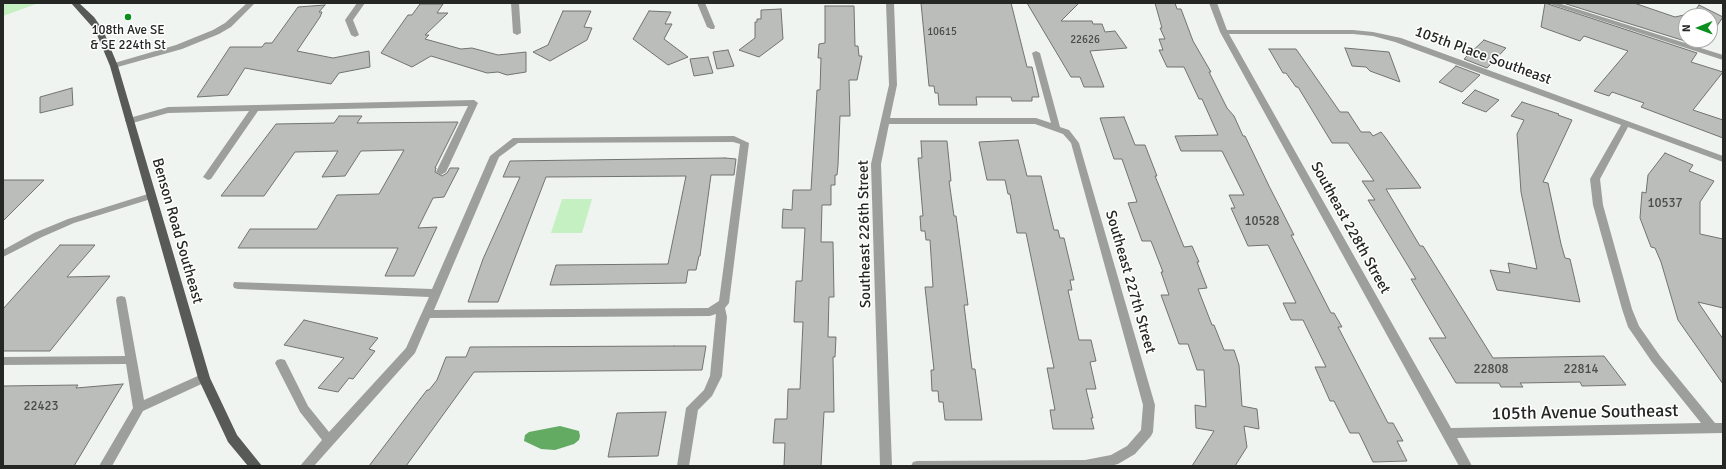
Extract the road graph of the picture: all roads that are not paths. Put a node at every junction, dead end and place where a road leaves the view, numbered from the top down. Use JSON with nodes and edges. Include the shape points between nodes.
{"nodes":[{"id":1,"x":75,"y":3,"type":"edge"},
{"id":2,"x":251,"y":3,"type":"edge"},
{"id":3,"x":361,"y":3,"type":"edge"},
{"id":4,"x":515,"y":3,"type":"edge"},
{"id":5,"x":701,"y":3,"type":"edge"},
{"id":6,"x":890,"y":3,"type":"edge"},
{"id":7,"x":1213,"y":3,"type":"edge"},
{"id":8,"x":1551,"y":3,"type":"edge"},
{"id":9,"x":711,"y":27,"type":"dead end"},
{"id":10,"x":1224,"y":32,"type":"junction"},
{"id":11,"x":517,"y":33,"type":"dead end"},
{"id":12,"x":355,"y":35,"type":"dead end"},
{"id":13,"x":1036,"y":53,"type":"dead end"},
{"id":14,"x":1723,"y":58,"type":"edge"},
{"id":15,"x":114,"y":66,"type":"junction"},
{"id":16,"x":255,"y":108,"type":"junction"},
{"id":17,"x":130,"y":121,"type":"junction"},
{"id":18,"x":885,"y":121,"type":"junction"},
{"id":19,"x":1626,"y":123,"type":"junction"},
{"id":20,"x":1056,"y":127,"type":"junction"},
{"id":21,"x":1723,"y":159,"type":"edge"},
{"id":22,"x":441,"y":172,"type":"dead end"},
{"id":23,"x":208,"y":177,"type":"dead end"},
{"id":24,"x":151,"y":196,"type":"junction"},
{"id":25,"x":3,"y":254,"type":"edge"},
{"id":26,"x":238,"y":285,"type":"dead end"},
{"id":27,"x":435,"y":294,"type":"junction"},
{"id":28,"x":121,"y":300,"type":"dead end"},
{"id":29,"x":719,"y":306,"type":"junction"},
{"id":30,"x":426,"y":314,"type":"junction"},
{"id":31,"x":131,"y":360,"type":"junction"},
{"id":32,"x":3,"y":361,"type":"edge"},
{"id":33,"x":281,"y":363,"type":"dead end"},
{"id":34,"x":204,"y":378,"type":"junction"},
{"id":35,"x":139,"y":408,"type":"junction"},
{"id":36,"x":1717,"y":428,"type":"edge"},
{"id":37,"x":1447,"y":434,"type":"junction"},
{"id":38,"x":329,"y":440,"type":"junction"},
{"id":39,"x":105,"y":466,"type":"edge"},
{"id":40,"x":256,"y":466,"type":"edge"},
{"id":41,"x":306,"y":466,"type":"edge"},
{"id":42,"x":683,"y":466,"type":"edge"},
{"id":43,"x":886,"y":466,"type":"edge"},
{"id":44,"x":917,"y":466,"type":"edge"},
{"id":45,"x":1466,"y":466,"type":"edge"}],
"edges":[{"from":1,"to":15,"type":"main road","name":"Benson Road Southeast","via":[[92,19],[99,30]]},
{"from":2,"to":15,"type":"street","via":[[228,25],[216,32],[179,47]]},
{"from":3,"to":12,"type":"street","via":[[349,20]]},
{"from":4,"to":11,"type":"street"},
{"from":5,"to":9,"type":"street"},
{"from":6,"to":18,"type":"street","name":"Southeast 226th Street","via":[[893,85]]},
{"from":7,"to":10,"type":"street","name":"Southeast 228th Street"},
{"from":8,"to":14,"type":"street"},
{"from":10,"to":19,"type":"street","name":"105th Place Southeast","via":[[1373,34],[1398,40]]},
{"from":10,"to":37,"type":"street","name":"Southeast 228th Street"},
{"from":13,"to":20,"type":"street"},
{"from":15,"to":17,"type":"main road","name":"Benson Road Southeast"},
{"from":16,"to":17,"type":"street","via":[[168,110]]},
{"from":16,"to":22,"type":"street","via":[[474,103]]},
{"from":16,"to":23,"type":"street"},
{"from":17,"to":24,"type":"main road","name":"Benson Road Southeast"},
{"from":18,"to":20,"type":"street","name":"Southeast 227th Street","via":[[1036,121]]},
{"from":18,"to":43,"type":"street","name":"Southeast 226th Street","via":[[876,164]]},
{"from":19,"to":21,"type":"street","name":"105th Place Southeast"},
{"from":19,"to":36,"type":"street","via":[[1594,179],[1598,205],[1627,309],[1634,327],[1656,359]]},
{"from":20,"to":44,"type":"street","name":"Southeast 227th Street","via":[[1066,132],[1075,142],[1149,405],[1147,432],[1131,450],[1114,460],[1085,465]]},
{"from":24,"to":25,"type":"street","via":[[71,221]]},
{"from":24,"to":34,"type":"main road","name":"Benson Road Southeast"},
{"from":26,"to":27,"type":"street"},
{"from":27,"to":29,"type":"street","via":[[495,156],[516,140],[734,139],[745,144],[724,303]]},
{"from":27,"to":30,"type":"street"},
{"from":28,"to":31,"type":"street"},
{"from":29,"to":30,"type":"street","via":[[710,312]]},
{"from":29,"to":42,"type":"street","via":[[722,317],[716,376],[708,393],[692,408]]},
{"from":30,"to":38,"type":"street","via":[[411,350]]},
{"from":31,"to":32,"type":"street"},
{"from":31,"to":35,"type":"street"},
{"from":33,"to":38,"type":"street","via":[[304,409]]},
{"from":34,"to":35,"type":"street"},
{"from":34,"to":40,"type":"main road","name":"Benson Road Southeast","via":[[232,438]]},
{"from":35,"to":39,"type":"street"},
{"from":36,"to":37,"type":"street","name":"105th Avenue Southeast"},
{"from":37,"to":45,"type":"street","name":"Southeast 228th Street"},
{"from":38,"to":41,"type":"street"}]}
